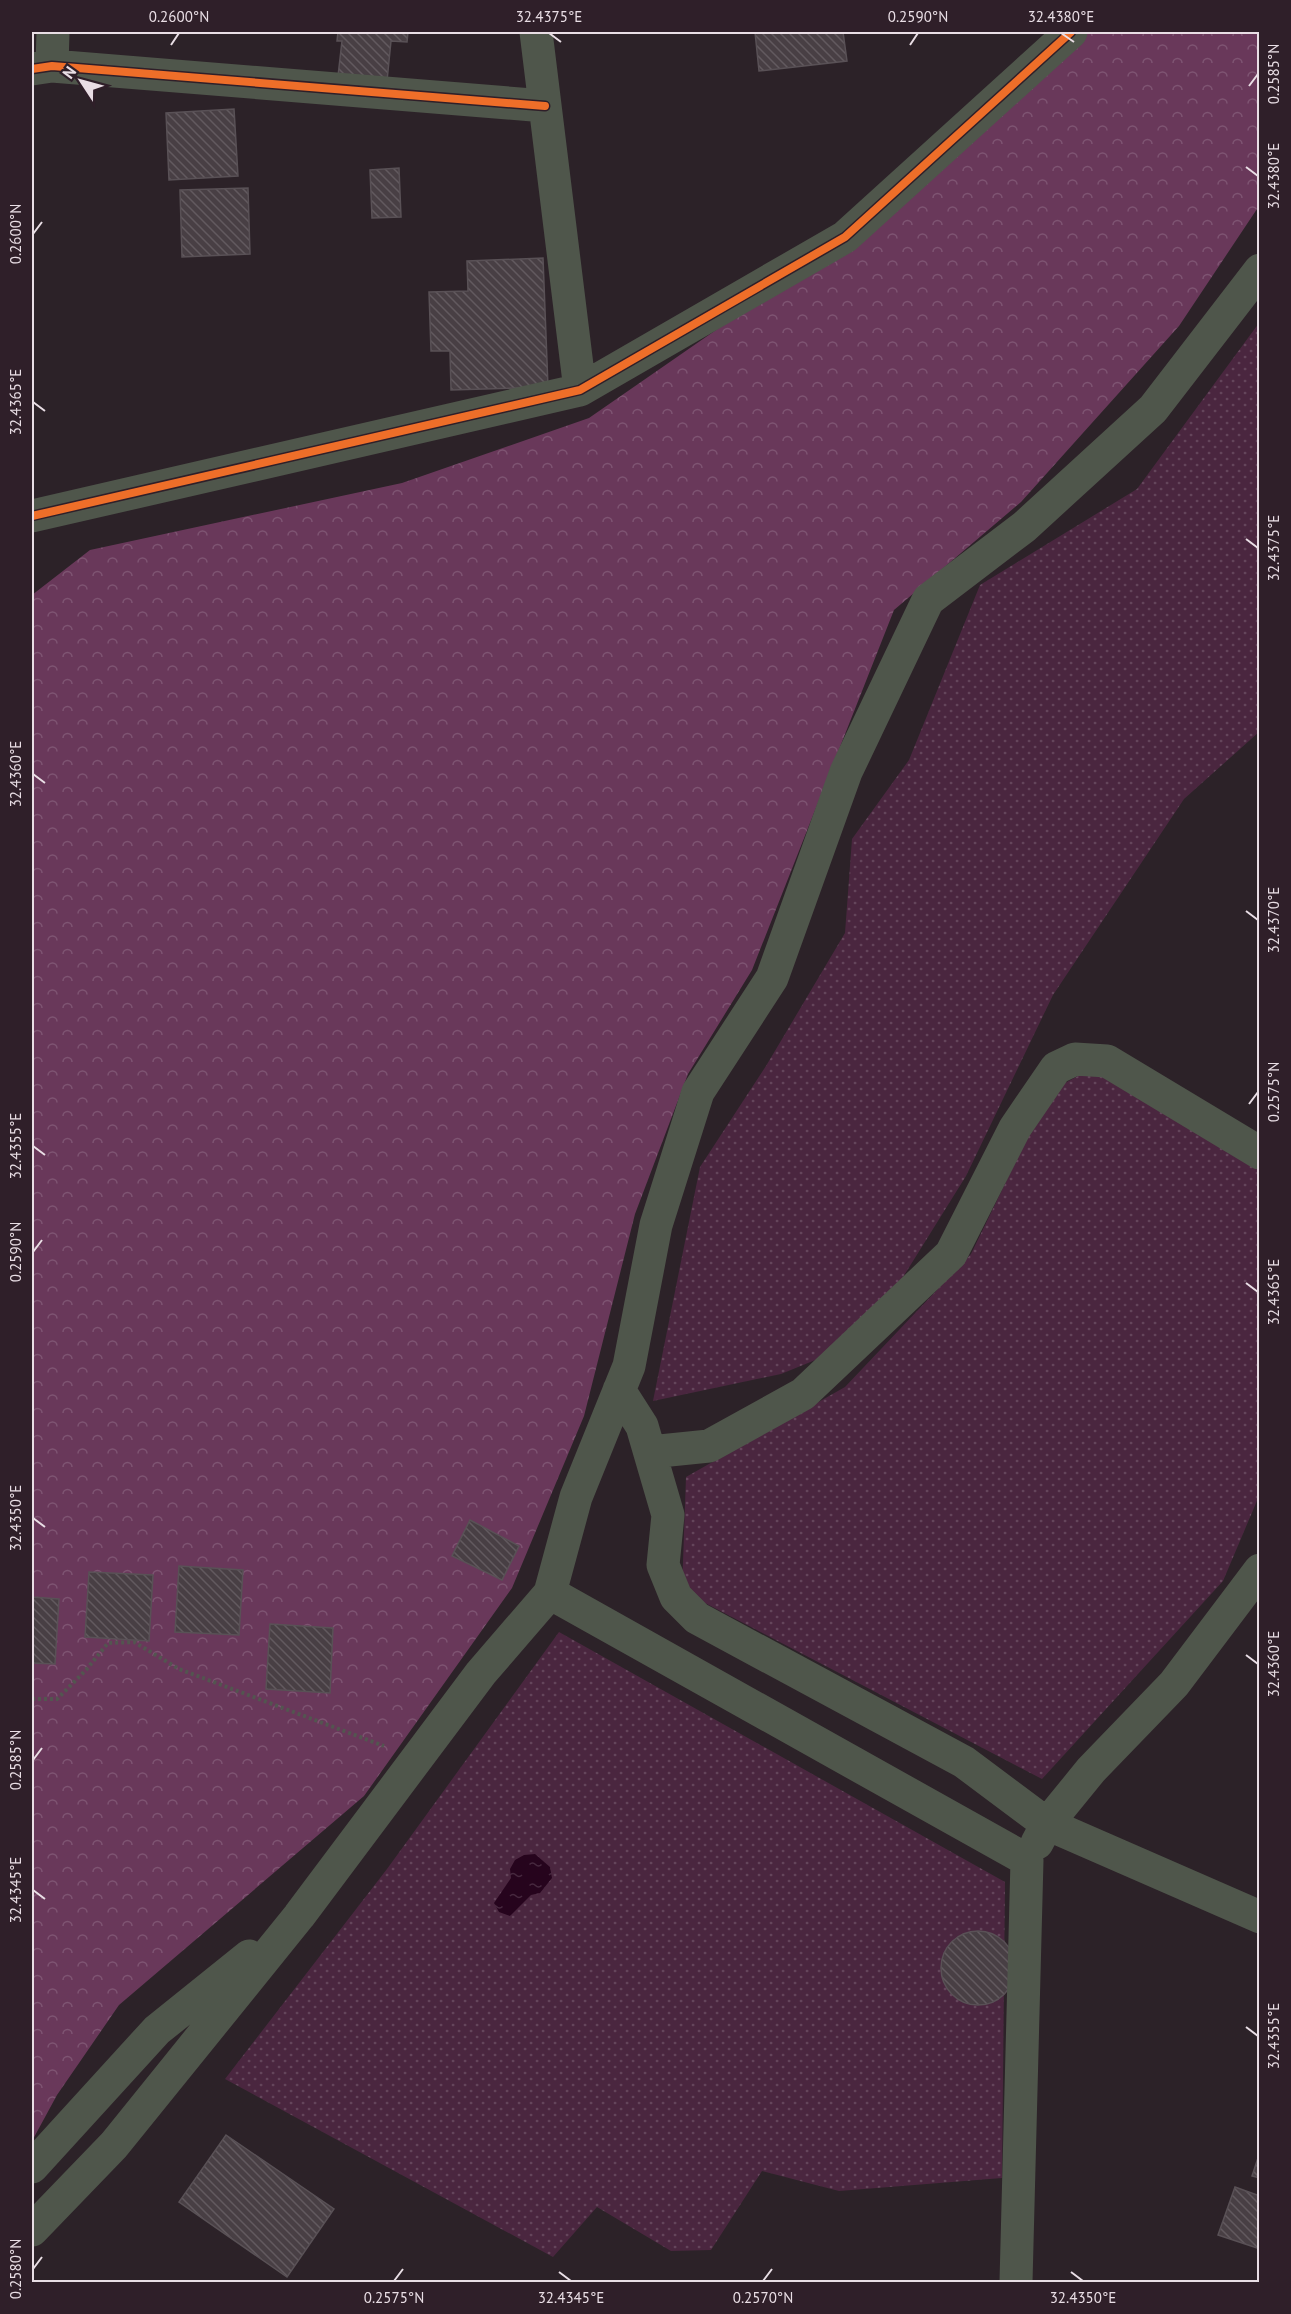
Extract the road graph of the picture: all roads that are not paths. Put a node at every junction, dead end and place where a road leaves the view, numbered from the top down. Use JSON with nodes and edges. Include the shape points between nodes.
{"nodes":[{"id":1,"x":53,"y":32,"type":"edge"},
{"id":2,"x":536,"y":32,"type":"edge"},
{"id":3,"x":1071,"y":32,"type":"edge"},
{"id":4,"x":42,"y":68,"type":"edge"},
{"id":5,"x":545,"y":106,"type":"junction"},
{"id":6,"x":1260,"y":270,"type":"edge"},
{"id":7,"x":580,"y":390,"type":"junction"},
{"id":8,"x":32,"y":516,"type":"edge"},
{"id":9,"x":1260,"y":1153,"type":"edge"},
{"id":10,"x":619,"y":1390,"type":"junction"},
{"id":11,"x":650,"y":1452,"type":"junction"},
{"id":12,"x":1260,"y":1570,"type":"edge"},
{"id":13,"x":549,"y":1593,"type":"junction"},
{"id":14,"x":1047,"y":1824,"type":"junction"},
{"id":15,"x":1027,"y":1860,"type":"junction"},
{"id":16,"x":299,"y":1916,"type":"junction"},
{"id":17,"x":1260,"y":1917,"type":"edge"},
{"id":18,"x":32,"y":2168,"type":"edge"},
{"id":19,"x":32,"y":2230,"type":"edge"},
{"id":20,"x":1016,"y":2283,"type":"edge"}],
"edges":[{"from":1,"to":4,"type":"street"},
{"from":2,"to":5,"type":"street"},
{"from":3,"to":7,"type":"street","via":[[845,237]]},
{"from":4,"to":5,"type":"street"},
{"from":5,"to":7,"type":"street"},
{"from":6,"to":10,"type":"street","via":[[1154,410],[1024,527],[928,600],[846,772],[772,978],[698,1092],[656,1225],[629,1366]]},
{"from":7,"to":8,"type":"street"},
{"from":9,"to":11,"type":"street","via":[[1107,1061],[1075,1059],[1056,1068],[1016,1128],[951,1254],[803,1394],[709,1446]]},
{"from":10,"to":11,"type":"street","via":[[642,1426]]},
{"from":10,"to":13,"type":"street","via":[[576,1497]]},
{"from":11,"to":14,"type":"street","via":[[668,1515],[663,1565],[676,1597],[697,1618],[964,1762]]},
{"from":12,"to":14,"type":"street","via":[[1174,1684],[1091,1770]]},
{"from":13,"to":15,"type":"street"},
{"from":13,"to":16,"type":"street","via":[[481,1673]]},
{"from":14,"to":15,"type":"street"},
{"from":14,"to":17,"type":"street"},
{"from":15,"to":20,"type":"street"},
{"from":16,"to":18,"type":"street","via":[[157,2030]]},
{"from":16,"to":19,"type":"street","via":[[114,2145]]}]}
